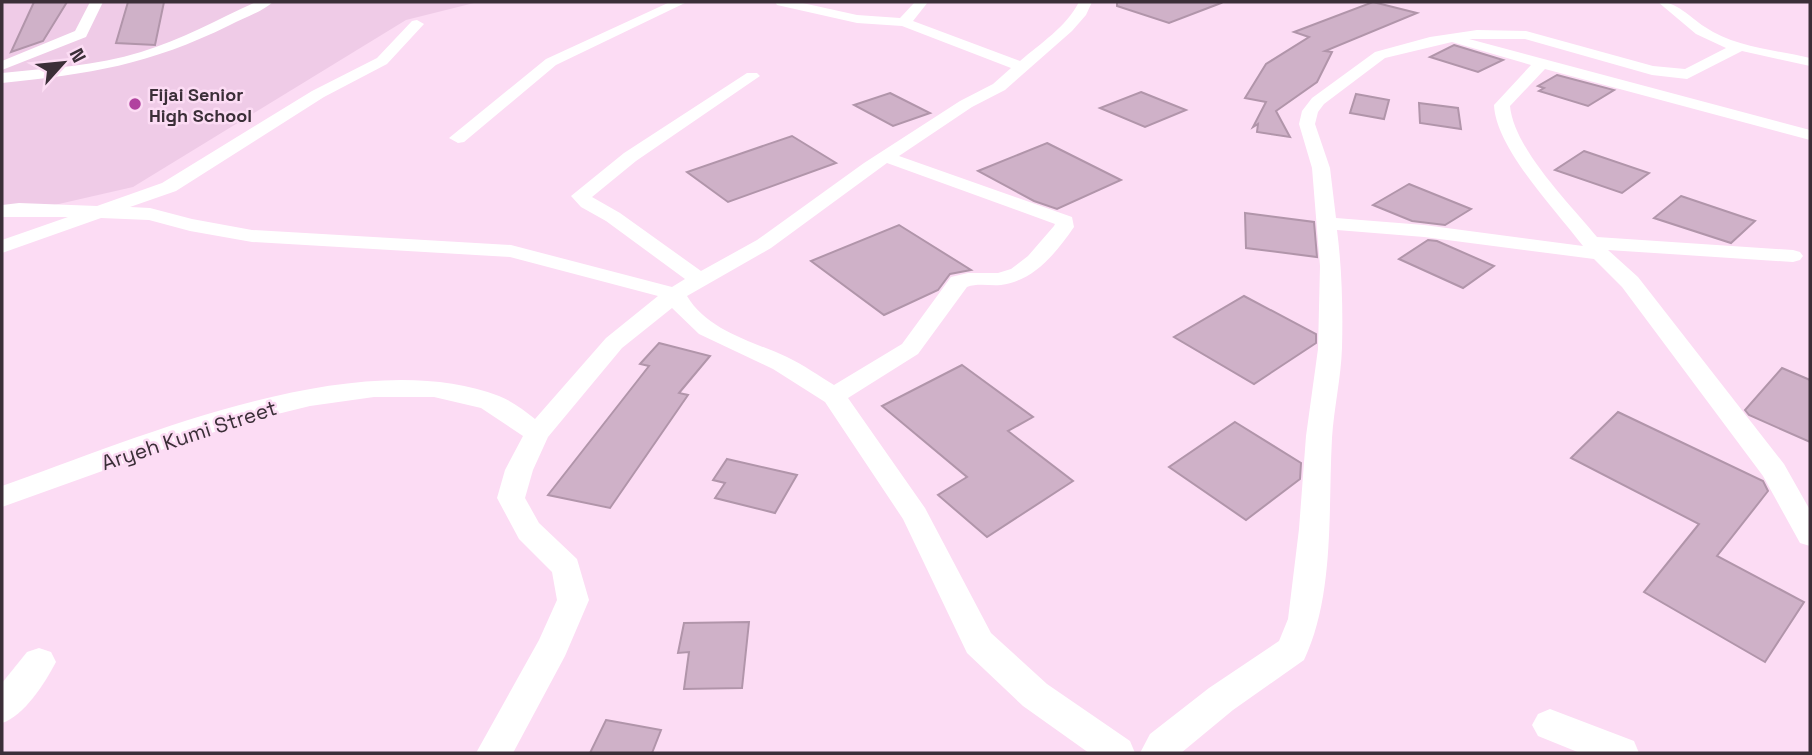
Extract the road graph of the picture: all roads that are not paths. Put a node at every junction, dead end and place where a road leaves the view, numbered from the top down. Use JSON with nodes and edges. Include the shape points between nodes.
{"nodes":[{"id":1,"x":96,"y":2,"type":"edge"},
{"id":2,"x":266,"y":2,"type":"edge"},
{"id":3,"x":680,"y":2,"type":"edge"},
{"id":4,"x":782,"y":2,"type":"edge"},
{"id":5,"x":922,"y":2,"type":"edge"},
{"id":6,"x":1086,"y":2,"type":"edge"},
{"id":7,"x":1664,"y":2,"type":"edge"},
{"id":8,"x":904,"y":22,"type":"junction"},
{"id":9,"x":417,"y":24,"type":"dead end"},
{"id":10,"x":1447,"y":38,"type":"junction"},
{"id":11,"x":1736,"y":47,"type":"junction"},
{"id":12,"x":1810,"y":62,"type":"edge"},
{"id":13,"x":1541,"y":64,"type":"junction"},
{"id":14,"x":2,"y":66,"type":"edge"},
{"id":15,"x":1021,"y":67,"type":"junction"},
{"id":16,"x":752,"y":76,"type":"dead end"},
{"id":17,"x":2,"y":78,"type":"edge"},
{"id":18,"x":1810,"y":135,"type":"edge"},
{"id":19,"x":458,"y":138,"type":"dead end"},
{"id":20,"x":886,"y":157,"type":"junction"},
{"id":21,"x":2,"y":211,"type":"edge"},
{"id":22,"x":98,"y":212,"type":"junction"},
{"id":23,"x":1326,"y":223,"type":"junction"},
{"id":24,"x":2,"y":247,"type":"edge"},
{"id":25,"x":1596,"y":248,"type":"junction"},
{"id":26,"x":1793,"y":257,"type":"dead end"},
{"id":27,"x":700,"y":279,"type":"junction"},
{"id":28,"x":675,"y":293,"type":"junction"},
{"id":29,"x":834,"y":396,"type":"junction"},
{"id":30,"x":537,"y":433,"type":"junction"},
{"id":31,"x":2,"y":498,"type":"edge"},
{"id":32,"x":1810,"y":535,"type":"edge"},
{"id":33,"x":39,"y":663,"type":"dead end"},
{"id":34,"x":2,"y":708,"type":"edge"},
{"id":35,"x":1550,"y":725,"type":"dead end"},
{"id":36,"x":494,"y":753,"type":"edge"},
{"id":37,"x":1116,"y":753,"type":"edge"},
{"id":38,"x":1158,"y":753,"type":"edge"},
{"id":39,"x":1621,"y":753,"type":"edge"}],
"edges":[{"from":1,"to":14,"type":"street","via":[[81,34]]},
{"from":2,"to":17,"type":"street","via":[[191,40],[148,55]]},
{"from":3,"to":19,"type":"street","via":[[551,62]]},
{"from":4,"to":8,"type":"street","via":[[856,19]]},
{"from":5,"to":8,"type":"street"},
{"from":6,"to":15,"type":"street","via":[[1067,28]]},
{"from":7,"to":11,"type":"street","via":[[1701,31]]},
{"from":8,"to":15,"type":"street"},
{"from":9,"to":22,"type":"street","via":[[382,61],[318,94],[169,187]]},
{"from":10,"to":11,"type":"street","via":[[1526,35],[1652,69],[1688,74]]},
{"from":10,"to":13,"type":"street"},
{"from":10,"to":23,"type":"street","via":[[1380,55],[1348,76],[1310,111],[1307,124],[1321,168]]},
{"from":11,"to":12,"type":"street"},
{"from":13,"to":18,"type":"street"},
{"from":13,"to":25,"type":"street","via":[[1502,105],[1503,120],[1527,162]]},
{"from":15,"to":20,"type":"street","via":[[999,87]]},
{"from":16,"to":27,"type":"street","via":[[630,157],[581,196]]},
{"from":20,"to":27,"type":"street","via":[[764,244]]},
{"from":20,"to":29,"type":"street","via":[[1015,201],[1065,221],[1064,227],[1021,270],[1002,279],[971,278],[954,285],[910,349]]},
{"from":21,"to":22,"type":"street"},
{"from":22,"to":24,"type":"street"},
{"from":22,"to":28,"type":"street","via":[[150,214],[252,236],[511,251]]},
{"from":23,"to":25,"type":"street"},
{"from":23,"to":38,"type":"street","via":[[1331,266],[1330,349],[1304,620],[1292,650],[1221,699]]},
{"from":25,"to":26,"type":"street"},
{"from":25,"to":32,"type":"street","via":[[1630,282],[1774,471]]},
{"from":27,"to":28,"type":"street"},
{"from":28,"to":29,"type":"street","via":[[682,309],[701,325]]},
{"from":28,"to":30,"type":"street","via":[[614,343]]},
{"from":29,"to":37,"type":"street","via":[[915,515],[979,643],[1035,695]]},
{"from":30,"to":31,"type":"street","name":"Aryeh Kumi Street","via":[[490,402],[463,395],[417,388],[334,394],[222,420]]},
{"from":30,"to":36,"type":"street","via":[[519,470],[512,498],[529,531],[566,567],[573,600]]},
{"from":33,"to":34,"type":"street"},
{"from":35,"to":39,"type":"street"}]}
